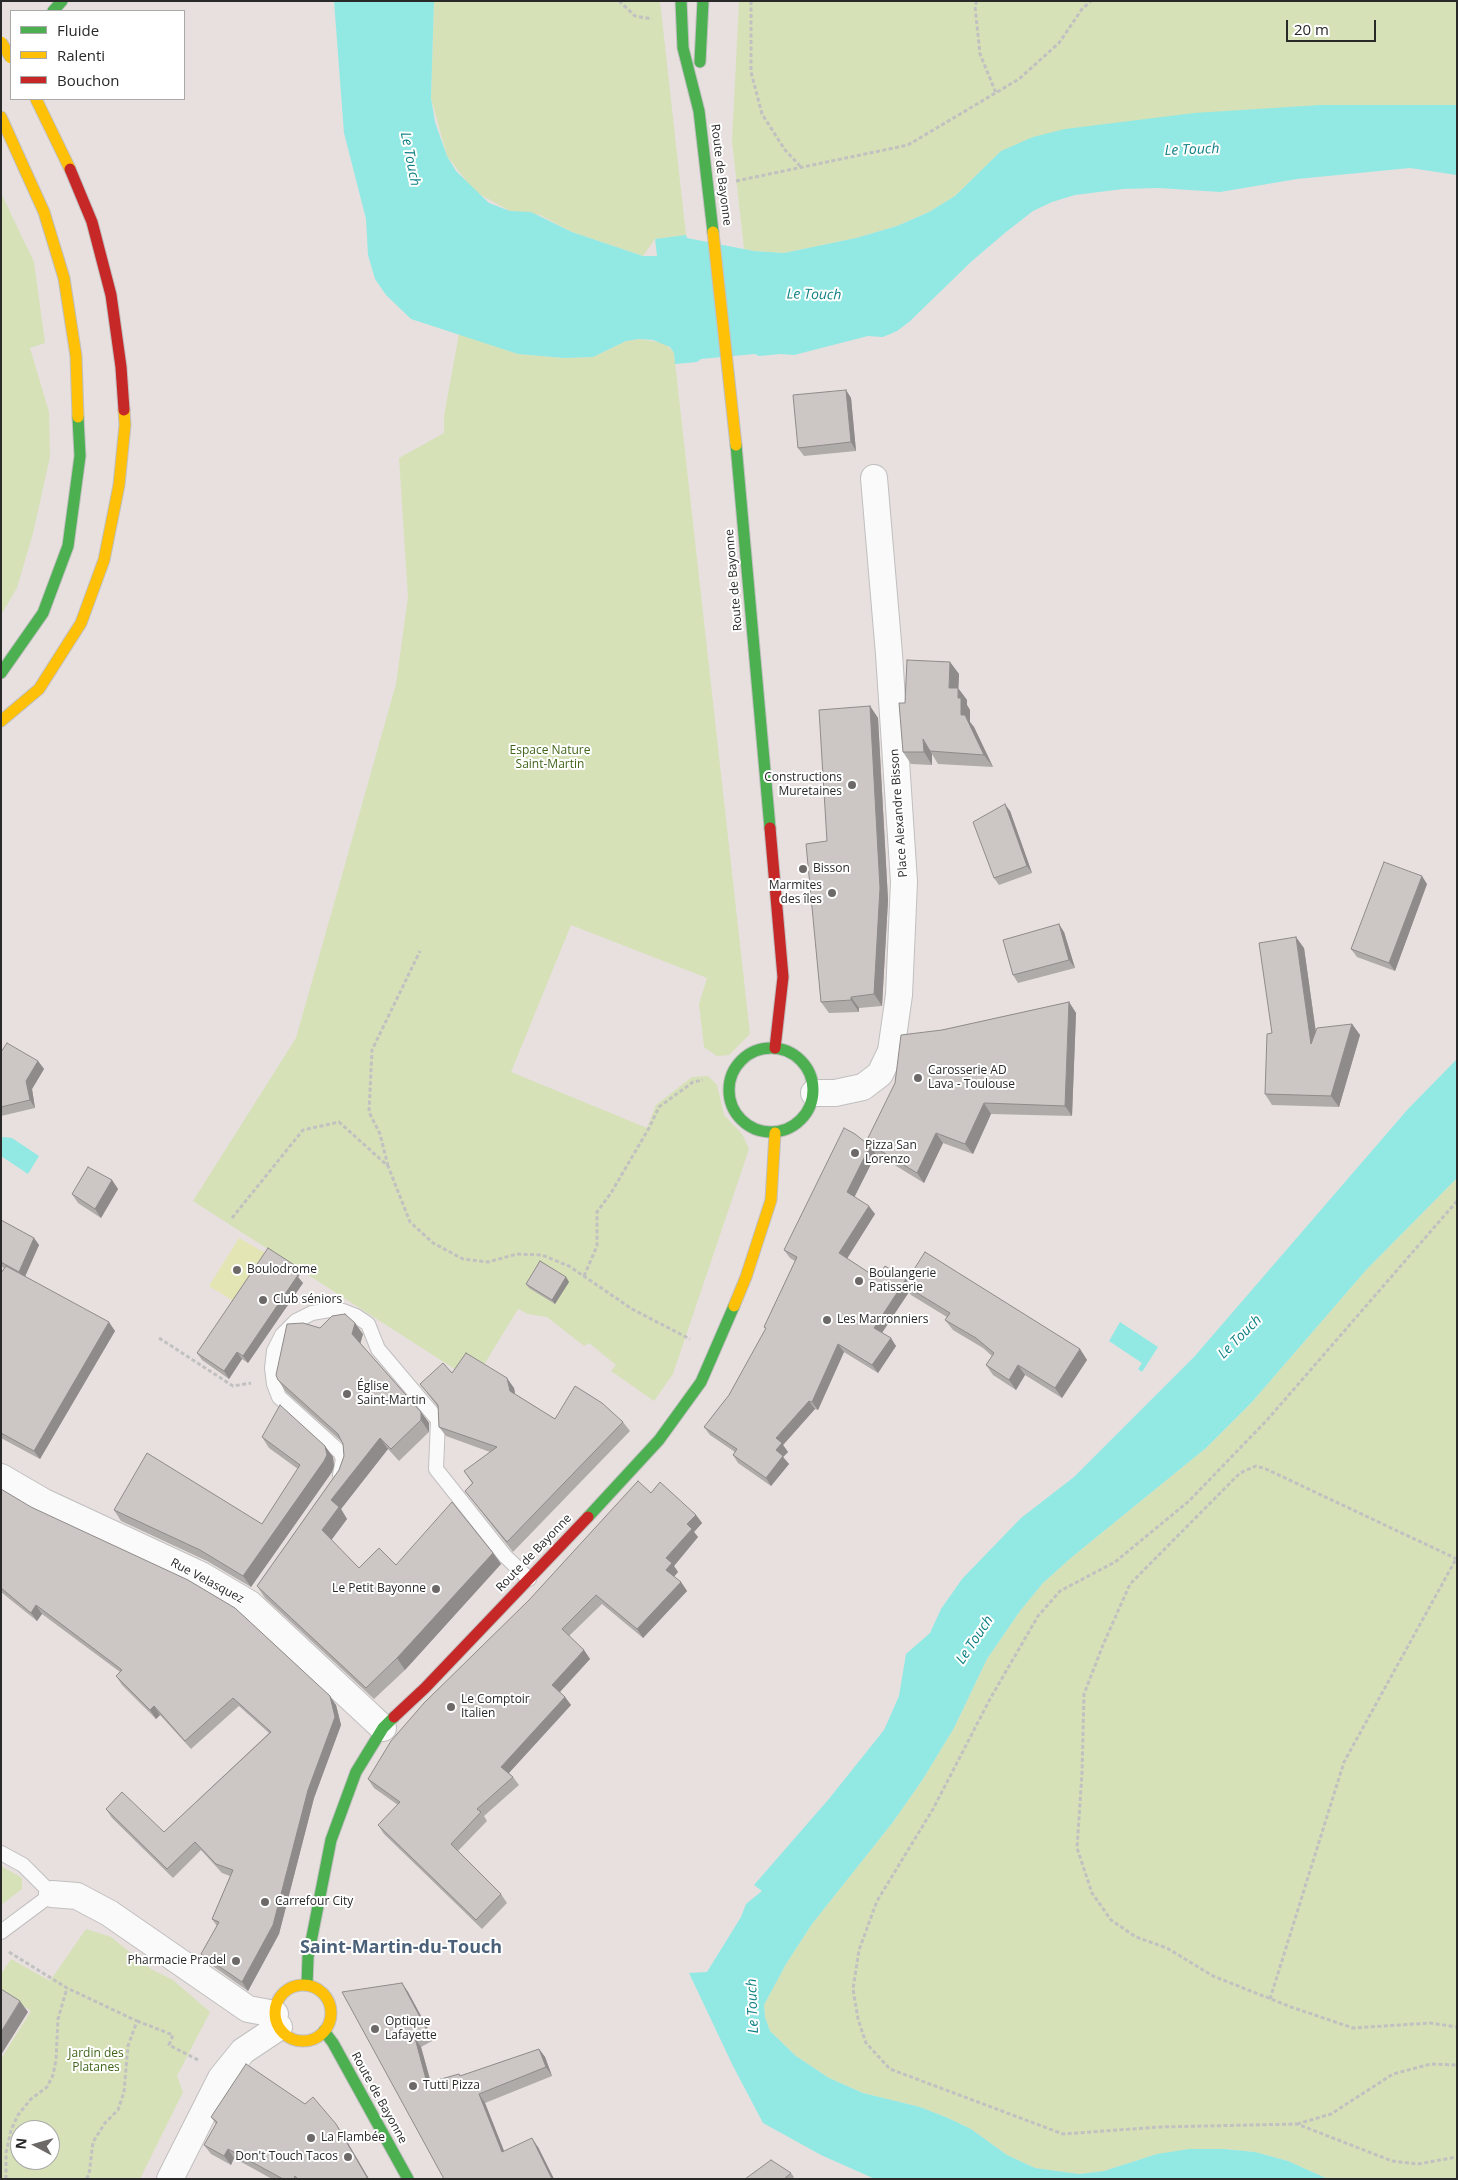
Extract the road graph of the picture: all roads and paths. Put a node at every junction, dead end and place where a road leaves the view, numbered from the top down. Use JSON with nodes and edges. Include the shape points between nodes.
{"nodes":[{"id":1,"x":619,"y":1,"type":"edge"},
{"id":2,"x":681,"y":1,"type":"edge"},
{"id":3,"x":703,"y":1,"type":"edge"},
{"id":4,"x":751,"y":1,"type":"edge"},
{"id":5,"x":977,"y":1,"type":"edge"},
{"id":6,"x":1092,"y":1,"type":"edge"},
{"id":7,"x":653,"y":19,"type":"dead end"},
{"id":8,"x":1,"y":42,"type":"edge"},
{"id":9,"x":10,"y":56,"type":"edge"},
{"id":10,"x":10,"y":59,"type":"edge"},
{"id":11,"x":1,"y":68,"type":"edge"},
{"id":12,"x":996,"y":93,"type":"junction"},
{"id":13,"x":37,"y":100,"type":"edge"},
{"id":14,"x":699,"y":111,"type":"junction"},
{"id":15,"x":1,"y":117,"type":"edge"},
{"id":16,"x":800,"y":167,"type":"junction"},
{"id":17,"x":735,"y":181,"type":"dead end"},
{"id":18,"x":874,"y":478,"type":"dead end"},
{"id":19,"x":1,"y":673,"type":"edge"},
{"id":20,"x":1,"y":721,"type":"edge"},
{"id":21,"x":420,"y":951,"type":"dead end"},
{"id":22,"x":775,"y":1048,"type":"junction"},
{"id":23,"x":702,"y":1080,"type":"dead end"},
{"id":24,"x":814,"y":1093,"type":"junction"},
{"id":25,"x":775,"y":1133,"type":"junction"},
{"id":26,"x":388,"y":1166,"type":"junction"},
{"id":27,"x":1457,"y":1201,"type":"edge"},
{"id":28,"x":232,"y":1218,"type":"dead end"},
{"id":29,"x":584,"y":1276,"type":"junction"},
{"id":30,"x":159,"y":1338,"type":"dead end"},
{"id":31,"x":715,"y":1352,"type":"junction"},
{"id":32,"x":247,"y":1384,"type":"dead end"},
{"id":33,"x":1,"y":1477,"type":"edge"},
{"id":34,"x":334,"y":1484,"type":"edge"},
{"id":35,"x":1457,"y":1559,"type":"edge"},
{"id":36,"x":529,"y":1579,"type":"junction"},
{"id":37,"x":383,"y":1728,"type":"junction"},
{"id":38,"x":1,"y":1853,"type":"edge"},
{"id":39,"x":52,"y":1894,"type":"junction"},
{"id":40,"x":1,"y":1932,"type":"edge"},
{"id":41,"x":1,"y":1947,"type":"edge"},
{"id":42,"x":307,"y":1985,"type":"junction"},
{"id":43,"x":67,"y":1988,"type":"junction"},
{"id":44,"x":1270,"y":1999,"type":"junction"},
{"id":45,"x":277,"y":2020,"type":"junction"},
{"id":46,"x":138,"y":2021,"type":"junction"},
{"id":47,"x":1457,"y":2027,"type":"edge"},
{"id":48,"x":324,"y":2031,"type":"junction"},
{"id":49,"x":184,"y":2052,"type":"dead end"},
{"id":50,"x":1457,"y":2065,"type":"edge"},
{"id":51,"x":1297,"y":2124,"type":"junction"},
{"id":52,"x":1457,"y":2157,"type":"edge"},
{"id":53,"x":6,"y":2179,"type":"edge"},
{"id":54,"x":86,"y":2179,"type":"edge"},
{"id":55,"x":170,"y":2179,"type":"edge"},
{"id":56,"x":408,"y":2179,"type":"edge"}],
"edges":[{"from":1,"to":7,"type":"path","via":[[635,16]]},
{"from":2,"to":14,"type":"main road","name":"Route de Bayonne","via":[[683,48]]},
{"from":3,"to":14,"type":"main road","name":"Route de Bayonne"},
{"from":4,"to":16,"type":"path","via":[[751,72],[762,114]]},
{"from":5,"to":12,"type":"path","via":[[980,54]]},
{"from":6,"to":12,"type":"path","via":[[1082,9],[1059,43],[1019,79]]},
{"from":8,"to":9,"type":"main road","bridge":true},
{"from":10,"to":11,"type":"main road"},
{"from":12,"to":16,"type":"path","via":[[908,145]]},
{"from":13,"to":20,"type":"main road","via":[[63,151],[92,222],[111,295],[125,425],[119,486],[104,560],[81,623],[39,689]]},
{"from":14,"to":22,"type":"main road","name":"Route de Bayonne","via":[[730,372],[783,977]]},
{"from":15,"to":19,"type":"main road","via":[[44,212],[64,278],[76,356],[80,456],[68,546],[43,613]]},
{"from":16,"to":17,"type":"path"},
{"from":18,"to":24,"type":"street","name":"Place Alexandre Bisson","via":[[904,882],[898,995],[891,1051],[880,1074],[863,1087],[835,1093]]},
{"from":21,"to":26,"type":"path","via":[[372,1050],[369,1112],[380,1134]]},
{"from":22,"to":24,"type":"main road","via":[[796,1055],[804,1063],[812,1077]]},
{"from":22,"to":25,"type":"main road","via":[[757,1050],[742,1060],[732,1075],[729,1087],[734,1111],[742,1121],[751,1128]]},
{"from":23,"to":29,"type":"path","via":[[693,1082],[659,1107],[597,1212],[597,1246]]},
{"from":24,"to":25,"type":"main road","via":[[802,1120],[790,1129]]},
{"from":25,"to":31,"type":"main road","name":"Route de Bayonne","via":[[771,1200],[746,1277]]},
{"from":26,"to":28,"type":"path","via":[[339,1122],[303,1130]]},
{"from":26,"to":29,"type":"path","via":[[410,1222],[433,1243],[463,1259],[488,1262],[517,1254],[542,1255]]},
{"from":27,"to":51,"type":"path","via":[[1268,1419],[1189,1501],[1115,1562],[1060,1591],[1038,1616],[933,1809],[877,1901],[859,1950],[853,1989],[858,2019],[866,2043],[890,2070],[1063,2134],[1159,2126]]},
{"from":29,"to":31,"type":"path","via":[[632,1310]]},
{"from":30,"to":32,"type":"path","via":[[233,1386]]},
{"from":31,"to":36,"type":"main road","name":"Route de Bayonne","via":[[701,1382],[659,1440]]},
{"from":33,"to":37,"type":"street","name":"Rue Velasquez","via":[[44,1502],[253,1600]]},
{"from":34,"to":36,"type":"lane","via":[[343,1467],[340,1452],[279,1397],[272,1368],[274,1350],[282,1335],[312,1313],[328,1310],[343,1311],[368,1324],[378,1349],[438,1420],[436,1469],[505,1556]]},
{"from":35,"to":44,"type":"path","via":[[1344,1762]]},
{"from":35,"to":44,"type":"path","via":[[1256,1466],[1240,1473],[1130,1584],[1103,1645],[1084,1694],[1077,1848],[1092,1892],[1111,1920],[1136,1937],[1167,1948],[1213,1976]]},
{"from":36,"to":37,"type":"main road","name":"Route de Bayonne"},
{"from":37,"to":42,"type":"main road","name":"Route de Bayonne","via":[[356,1772],[331,1840],[308,1957]]},
{"from":38,"to":39,"type":"lane","via":[[23,1865]]},
{"from":39,"to":40,"type":"lane"},
{"from":39,"to":45,"type":"street","via":[[77,1896],[109,1913],[248,2009]]},
{"from":41,"to":43,"type":"path"},
{"from":42,"to":45,"type":"main road","via":[[284,1992],[279,1998]]},
{"from":42,"to":48,"type":"main road","via":[[324,1994],[329,2003],[331,2012]]},
{"from":43,"to":46,"type":"path"},
{"from":43,"to":53,"type":"path","via":[[58,2019],[53,2075],[47,2086],[18,2115],[11,2130],[6,2153]]},
{"from":44,"to":47,"type":"path","via":[[1354,2028],[1430,2023]]},
{"from":45,"to":48,"type":"main road","via":[[288,2036],[300,2041],[314,2039]]},
{"from":45,"to":55,"type":"street","via":[[243,2051],[221,2078]]},
{"from":46,"to":49,"type":"path","via":[[173,2035],[168,2045]]},
{"from":46,"to":54,"type":"path","via":[[128,2046],[124,2092],[118,2110],[93,2142]]},
{"from":48,"to":56,"type":"main road","name":"Route de Bayonne"},
{"from":50,"to":51,"type":"path","via":[[1431,2064],[1393,2074],[1331,2114]]},
{"from":51,"to":52,"type":"path","via":[[1392,2161],[1418,2164]]}]}
